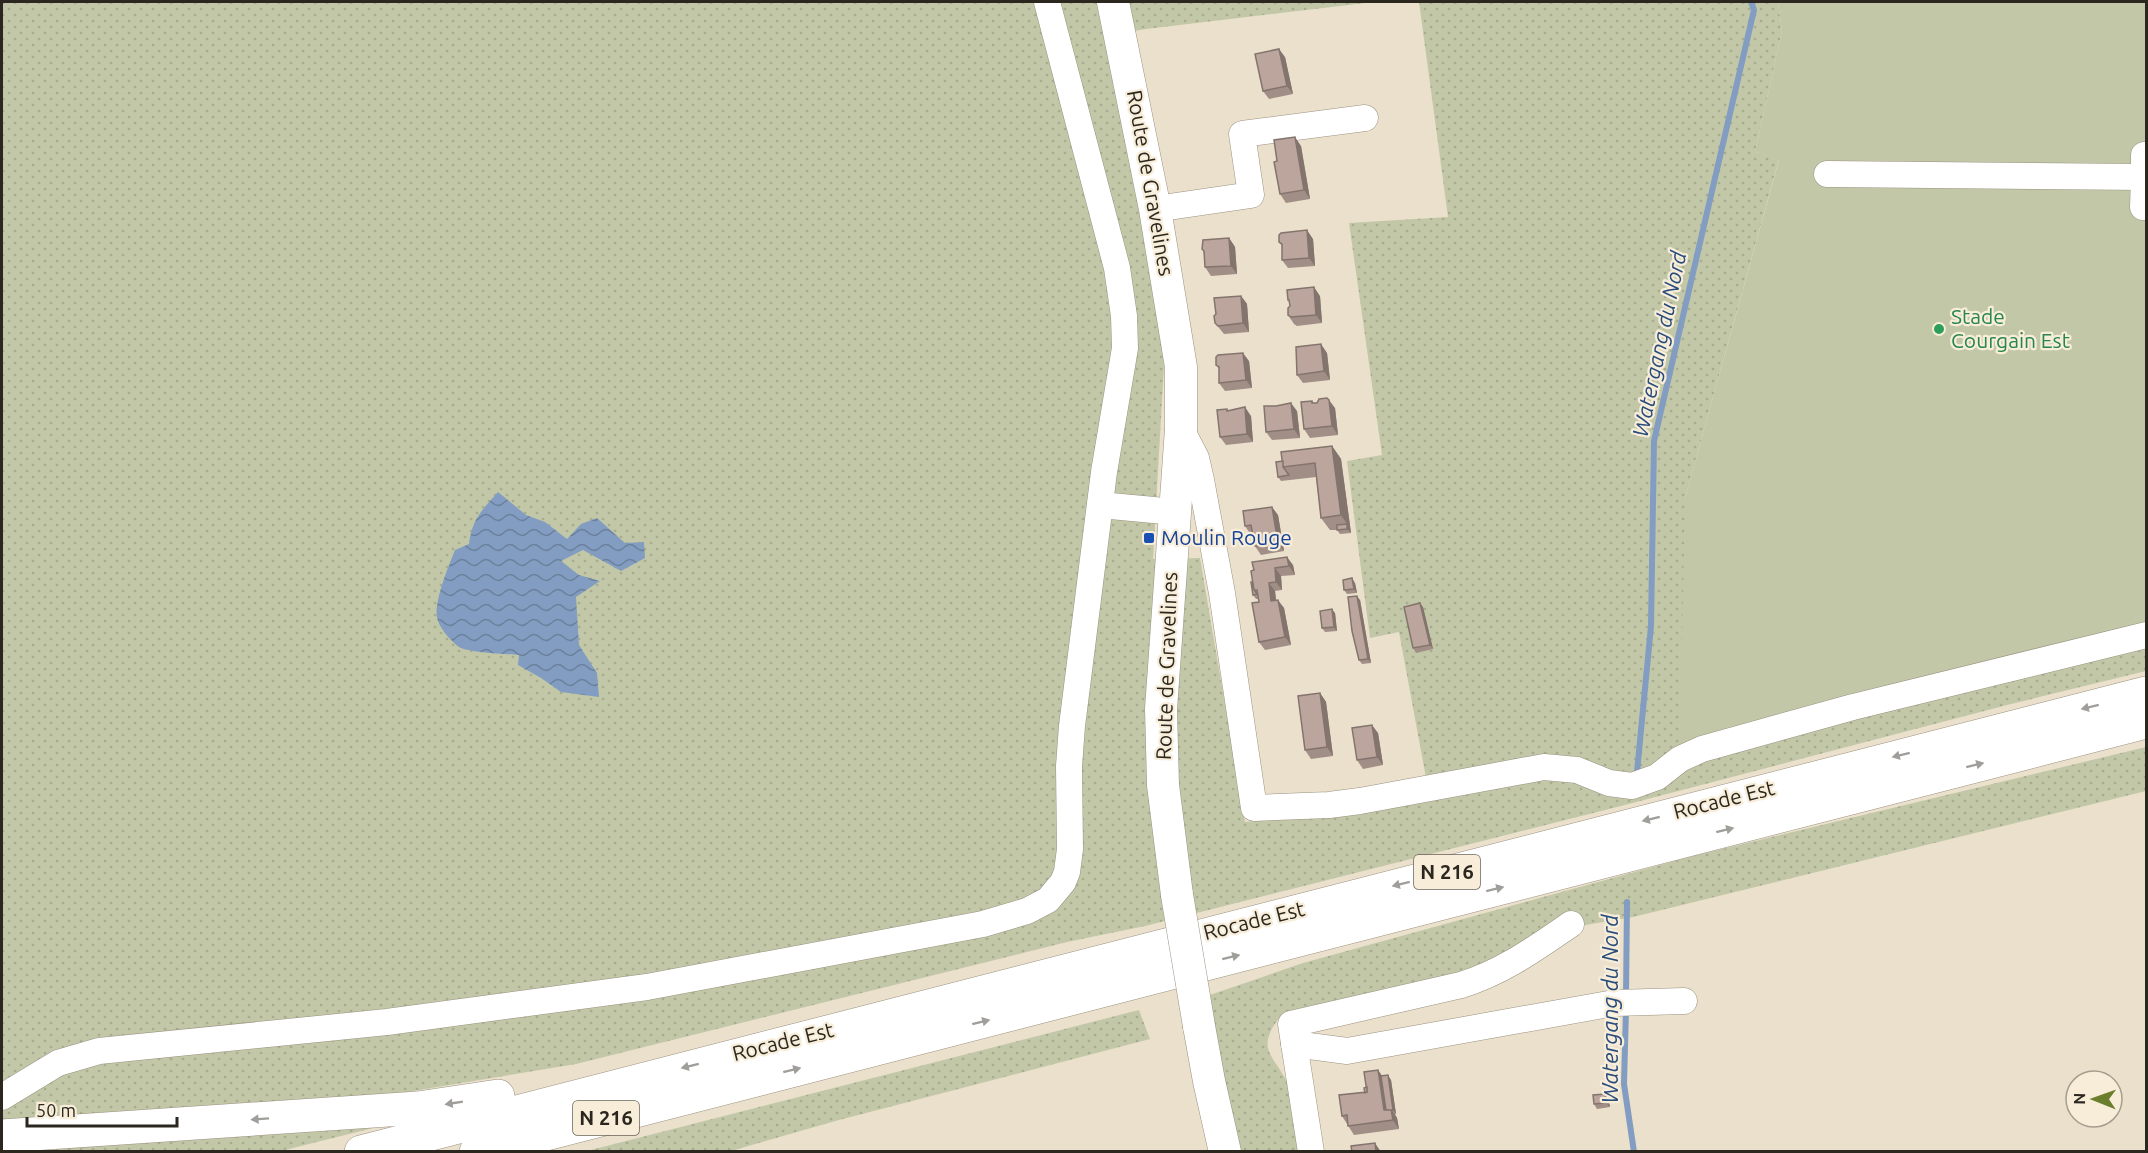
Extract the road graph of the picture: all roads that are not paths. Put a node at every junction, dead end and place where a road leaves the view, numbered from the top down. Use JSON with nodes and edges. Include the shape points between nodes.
{"nodes":[{"id":1,"x":1047,"y":2,"type":"edge"},
{"id":2,"x":1113,"y":2,"type":"edge"},
{"id":3,"x":1365,"y":118,"type":"dead end"},
{"id":4,"x":2145,"y":166,"type":"edge"},
{"id":5,"x":1827,"y":174,"type":"dead end"},
{"id":6,"x":2146,"y":207,"type":"edge"},
{"id":7,"x":1155,"y":209,"type":"junction"},
{"id":8,"x":1181,"y":429,"type":"junction"},
{"id":9,"x":1100,"y":505,"type":"junction"},
{"id":10,"x":1174,"y":512,"type":"junction"},
{"id":11,"x":2146,"y":634,"type":"edge"},
{"id":12,"x":2146,"y":693,"type":"edge"},
{"id":13,"x":2146,"y":722,"type":"edge"},
{"id":14,"x":1571,"y":924,"type":"dead end"},
{"id":15,"x":1684,"y":1001,"type":"dead end"},
{"id":16,"x":1294,"y":1044,"type":"junction"},
{"id":17,"x":735,"y":1085,"type":"junction"},
{"id":18,"x":575,"y":1095,"type":"junction"},
{"id":19,"x":2,"y":1097,"type":"edge"},
{"id":20,"x":2,"y":1136,"type":"edge"},
{"id":21,"x":361,"y":1152,"type":"edge"},
{"id":22,"x":476,"y":1152,"type":"edge"},
{"id":23,"x":546,"y":1152,"type":"edge"},
{"id":24,"x":1225,"y":1152,"type":"edge"},
{"id":25,"x":1311,"y":1152,"type":"edge"}],
"edges":[{"from":1,"to":9,"type":"street","via":[[1118,268],[1124,316],[1123,363]]},
{"from":2,"to":7,"type":"main road","name":"Route de Gravelines"},
{"from":3,"to":7,"type":"street","via":[[1242,134],[1251,195]]},
{"from":4,"to":5,"type":"street"},
{"from":4,"to":6,"type":"street"},
{"from":7,"to":8,"type":"main road","name":"Route de Gravelines","via":[[1180,353]]},
{"from":8,"to":10,"type":"main road","name":"Route de Gravelines"},
{"from":8,"to":11,"type":"street","via":[[1196,458],[1206,503],[1254,808],[1360,801],[1544,767],[1570,769],[1609,783],[1632,786],[1657,777],[1680,759],[1702,749],[1852,707]]},
{"from":9,"to":10,"type":"street"},
{"from":9,"to":19,"type":"street","via":[[1072,726],[1069,863],[1063,882],[1039,906],[983,924],[648,987],[387,1022],[99,1051],[58,1063]]},
{"from":10,"to":24,"type":"main road","name":"Route de Gravelines","bridge":true,"via":[[1161,718],[1165,803],[1199,1026]]},
{"from":12,"to":18,"type":"highway","name":"Rocade Est","number":"N 216","one_way":true},
{"from":17,"to":13,"type":"highway","name":"Rocade Est","number":"N 216","one_way":true},
{"from":14,"to":16,"type":"street","via":[[1484,978],[1291,1024]]},
{"from":15,"to":16,"type":"street","via":[[1614,1003],[1347,1051]]},
{"from":16,"to":25,"type":"street"},
{"from":17,"to":22,"type":"highway","name":"Rocade Est","number":"N 216"},
{"from":17,"to":23,"type":"highway"},
{"from":18,"to":20,"type":"highway","one_way":true,"via":[[522,1093],[418,1108]]},
{"from":18,"to":21,"type":"highway","name":"Rocade Est","number":"N 216"}]}
